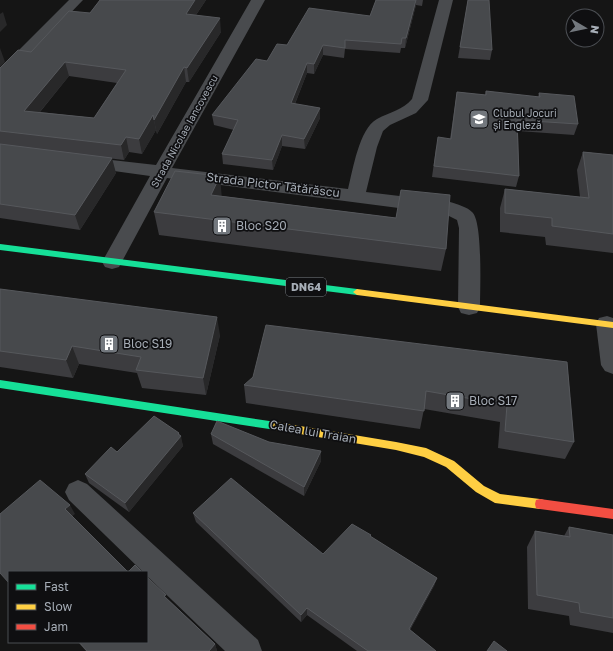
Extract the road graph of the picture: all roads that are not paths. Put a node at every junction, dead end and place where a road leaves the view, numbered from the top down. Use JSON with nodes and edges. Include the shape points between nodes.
{"nodes":[{"id":1,"x":76,"y":0,"type":"edge"},
{"id":2,"x":258,"y":0,"type":"edge"},
{"id":3,"x":446,"y":0,"type":"edge"},
{"id":4,"x":0,"y":78,"type":"edge"},
{"id":5,"x":69,"y":160,"type":"edge"},
{"id":6,"x":161,"y":172,"type":"junction"},
{"id":7,"x":356,"y":195,"type":"junction"},
{"id":8,"x":0,"y":247,"type":"edge"},
{"id":9,"x":112,"y":262,"type":"junction"},
{"id":10,"x":469,"y":307,"type":"junction"},
{"id":11,"x":610,"y":325,"type":"edge"},
{"id":12,"x":613,"y":365,"type":"edge"},
{"id":13,"x":0,"y":384,"type":"edge"},
{"id":14,"x":78,"y":492,"type":"dead end"},
{"id":15,"x":613,"y":514,"type":"edge"},
{"id":16,"x":247,"y":651,"type":"edge"}],
"edges":[{"from":1,"to":4,"type":"street"},
{"from":2,"to":6,"type":"street","name":"Strada Nicolae Iancovescu"},
{"from":3,"to":7,"type":"street","name":"Strada Pictor Tătărăscu","via":[[420,100],[415,108],[404,115],[378,126],[372,135]]},
{"from":5,"to":6,"type":"street","name":"Strada Pictor Tătărăscu"},
{"from":6,"to":7,"type":"street","name":"Strada Pictor Tătărăscu"},
{"from":6,"to":9,"type":"street","name":"Strada Nicolae Iancovescu"},
{"from":7,"to":10,"type":"street","name":"Strada Pictor Tătărăscu","via":[[450,208],[466,217],[469,228]]},
{"from":8,"to":9,"type":"main road","number":"DN64"},
{"from":9,"to":10,"type":"main road","number":"DN64"},
{"from":10,"to":11,"type":"main road","number":"DN64"},
{"from":11,"to":12,"type":"street"},
{"from":13,"to":15,"type":"main road","name":"Calea lui Traian","via":[[214,415],[396,446],[426,453],[450,464],[480,489],[499,498]]},
{"from":14,"to":16,"type":"street"}]}
